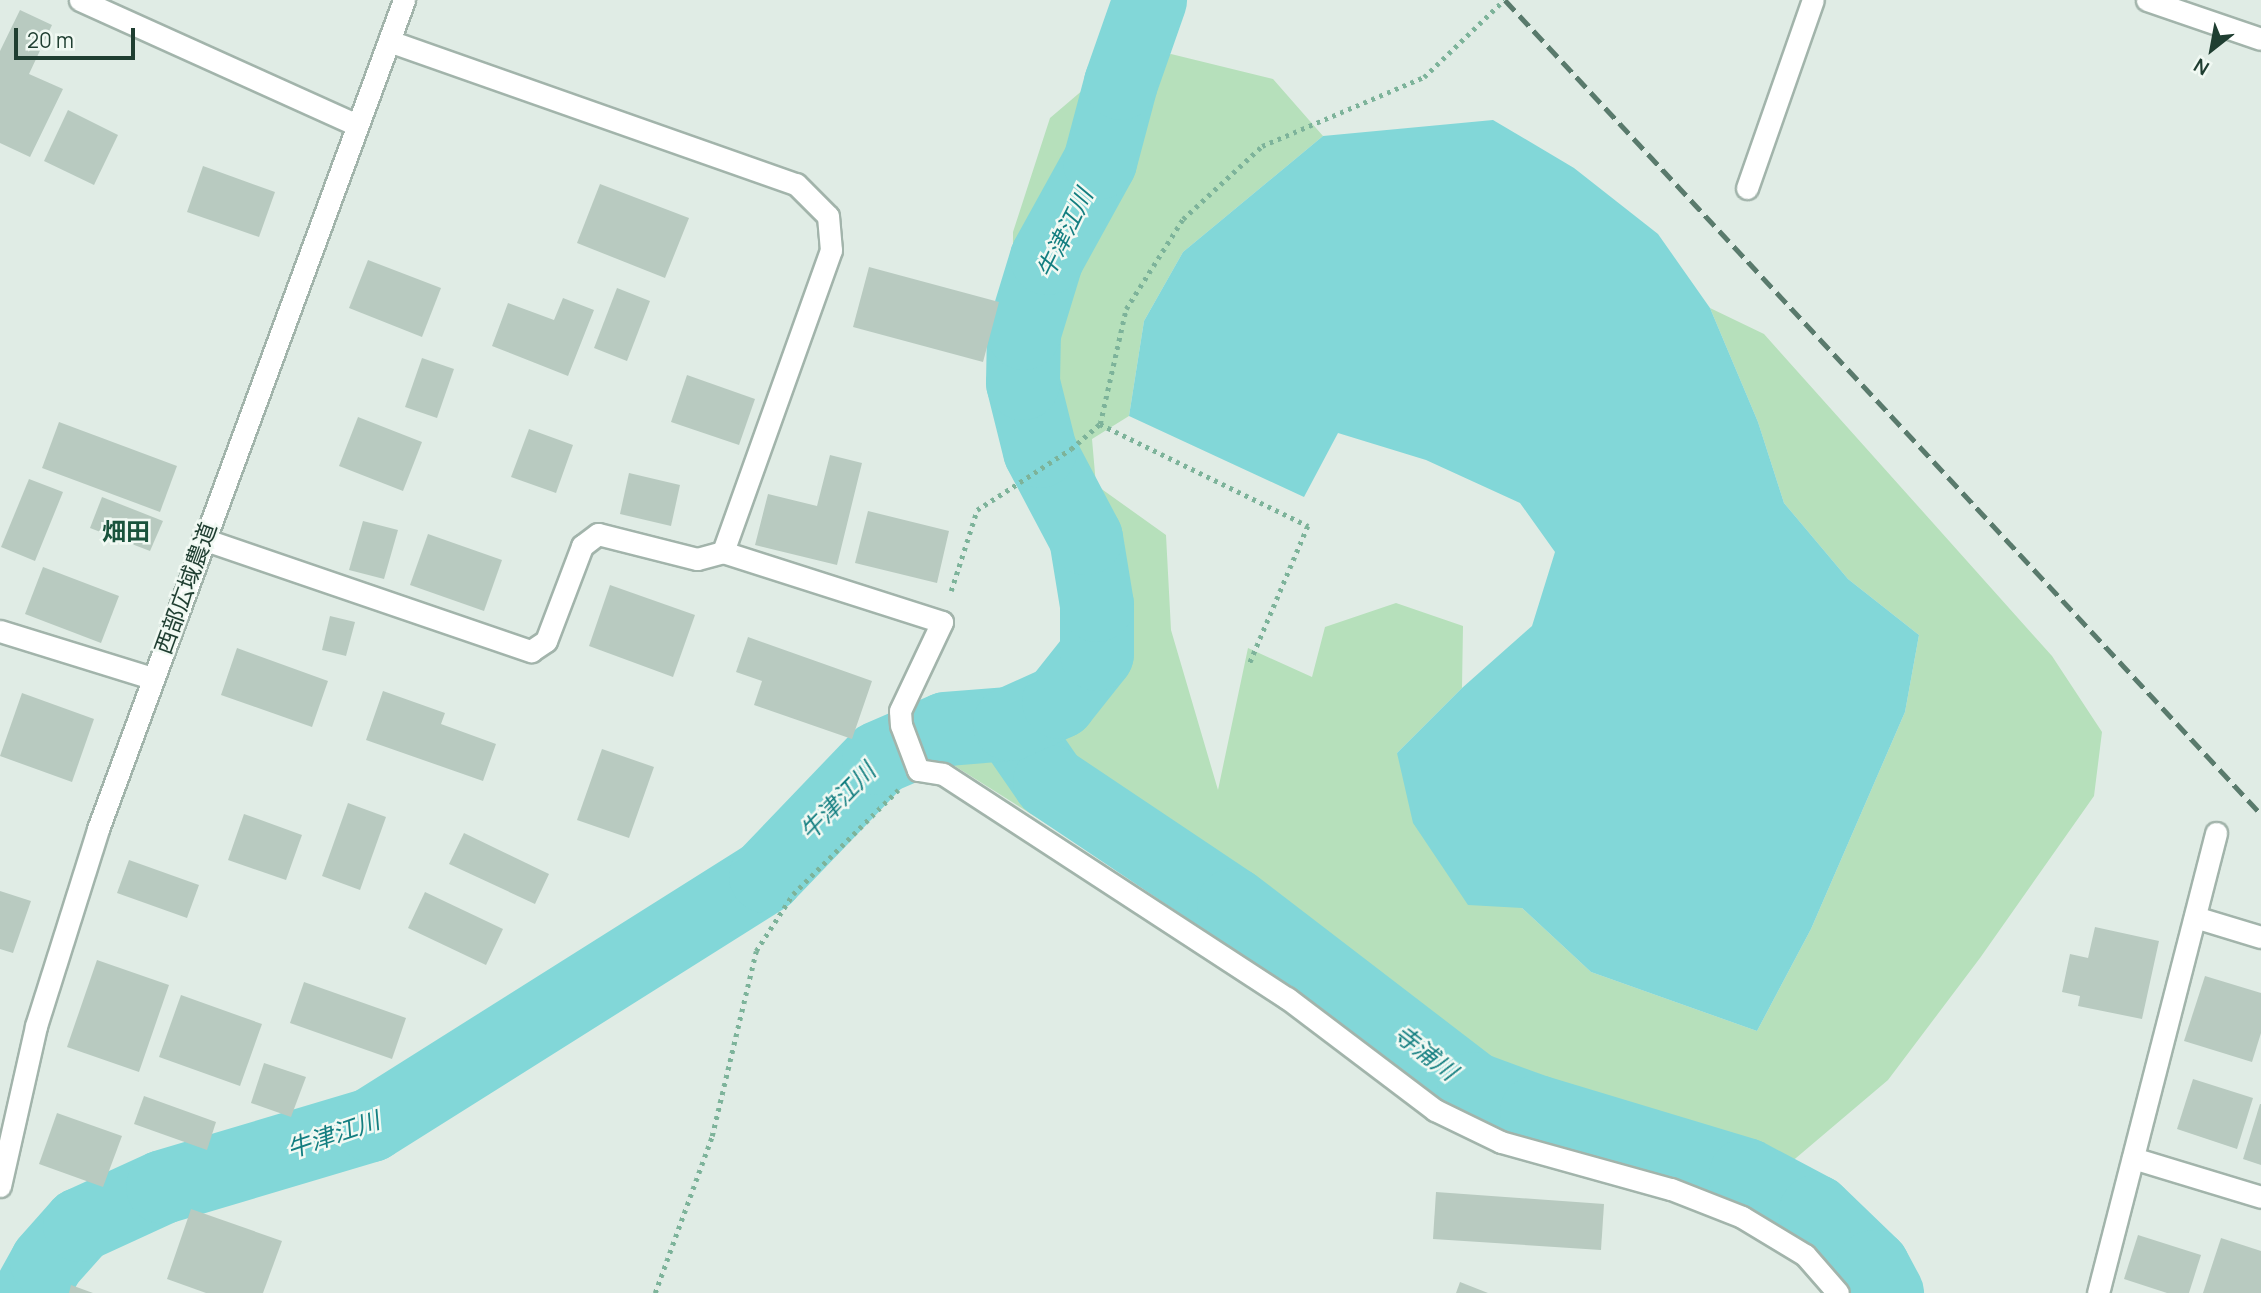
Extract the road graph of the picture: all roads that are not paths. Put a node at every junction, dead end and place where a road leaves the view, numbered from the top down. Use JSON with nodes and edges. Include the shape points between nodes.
{"nodes":[{"id":1,"x":80,"y":0,"type":"edge"},
{"id":2,"x":404,"y":0,"type":"edge"},
{"id":3,"x":1813,"y":0,"type":"edge"},
{"id":4,"x":2147,"y":0,"type":"edge"},
{"id":5,"x":2261,"y":39,"type":"edge"},
{"id":6,"x":389,"y":41,"type":"junction"},
{"id":7,"x":357,"y":125,"type":"junction"},
{"id":8,"x":1747,"y":188,"type":"dead end"},
{"id":9,"x":203,"y":539,"type":"junction"},
{"id":10,"x":723,"y":552,"type":"junction"},
{"id":11,"x":0,"y":631,"type":"edge"},
{"id":12,"x":152,"y":678,"type":"junction"},
{"id":13,"x":2216,"y":833,"type":"dead end"},
{"id":14,"x":2195,"y":917,"type":"junction"},
{"id":15,"x":2261,"y":937,"type":"edge"},
{"id":16,"x":2133,"y":1158,"type":"junction"},
{"id":17,"x":0,"y":1186,"type":"edge"},
{"id":18,"x":2261,"y":1197,"type":"edge"},
{"id":19,"x":1838,"y":1293,"type":"edge"},
{"id":20,"x":2098,"y":1293,"type":"edge"}],
"edges":[{"from":1,"to":7,"type":"street"},
{"from":2,"to":6,"type":"street","name":"西部広域農道"},
{"from":3,"to":8,"type":"street"},
{"from":4,"to":5,"type":"street"},
{"from":6,"to":7,"type":"street","name":"西部広域農道"},
{"from":6,"to":10,"type":"street","via":[[796,184],[828,216],[831,250]]},
{"from":7,"to":9,"type":"street","name":"西部広域農道"},
{"from":9,"to":10,"type":"street","via":[[531,651],[546,642],[582,546],[598,534],[697,559]]},
{"from":9,"to":12,"type":"street","name":"西部広域農道"},
{"from":10,"to":19,"type":"street","via":[[942,622],[900,711],[918,770],[943,774],[1276,991],[1435,1110],[1501,1142],[1671,1189],[1742,1217],[1805,1255]]},
{"from":11,"to":12,"type":"street"},
{"from":12,"to":17,"type":"street","name":"西部広域農道","via":[[36,1026]]},
{"from":13,"to":14,"type":"street"},
{"from":14,"to":15,"type":"street"},
{"from":14,"to":16,"type":"street"},
{"from":16,"to":18,"type":"street"},
{"from":16,"to":20,"type":"street"}]}
